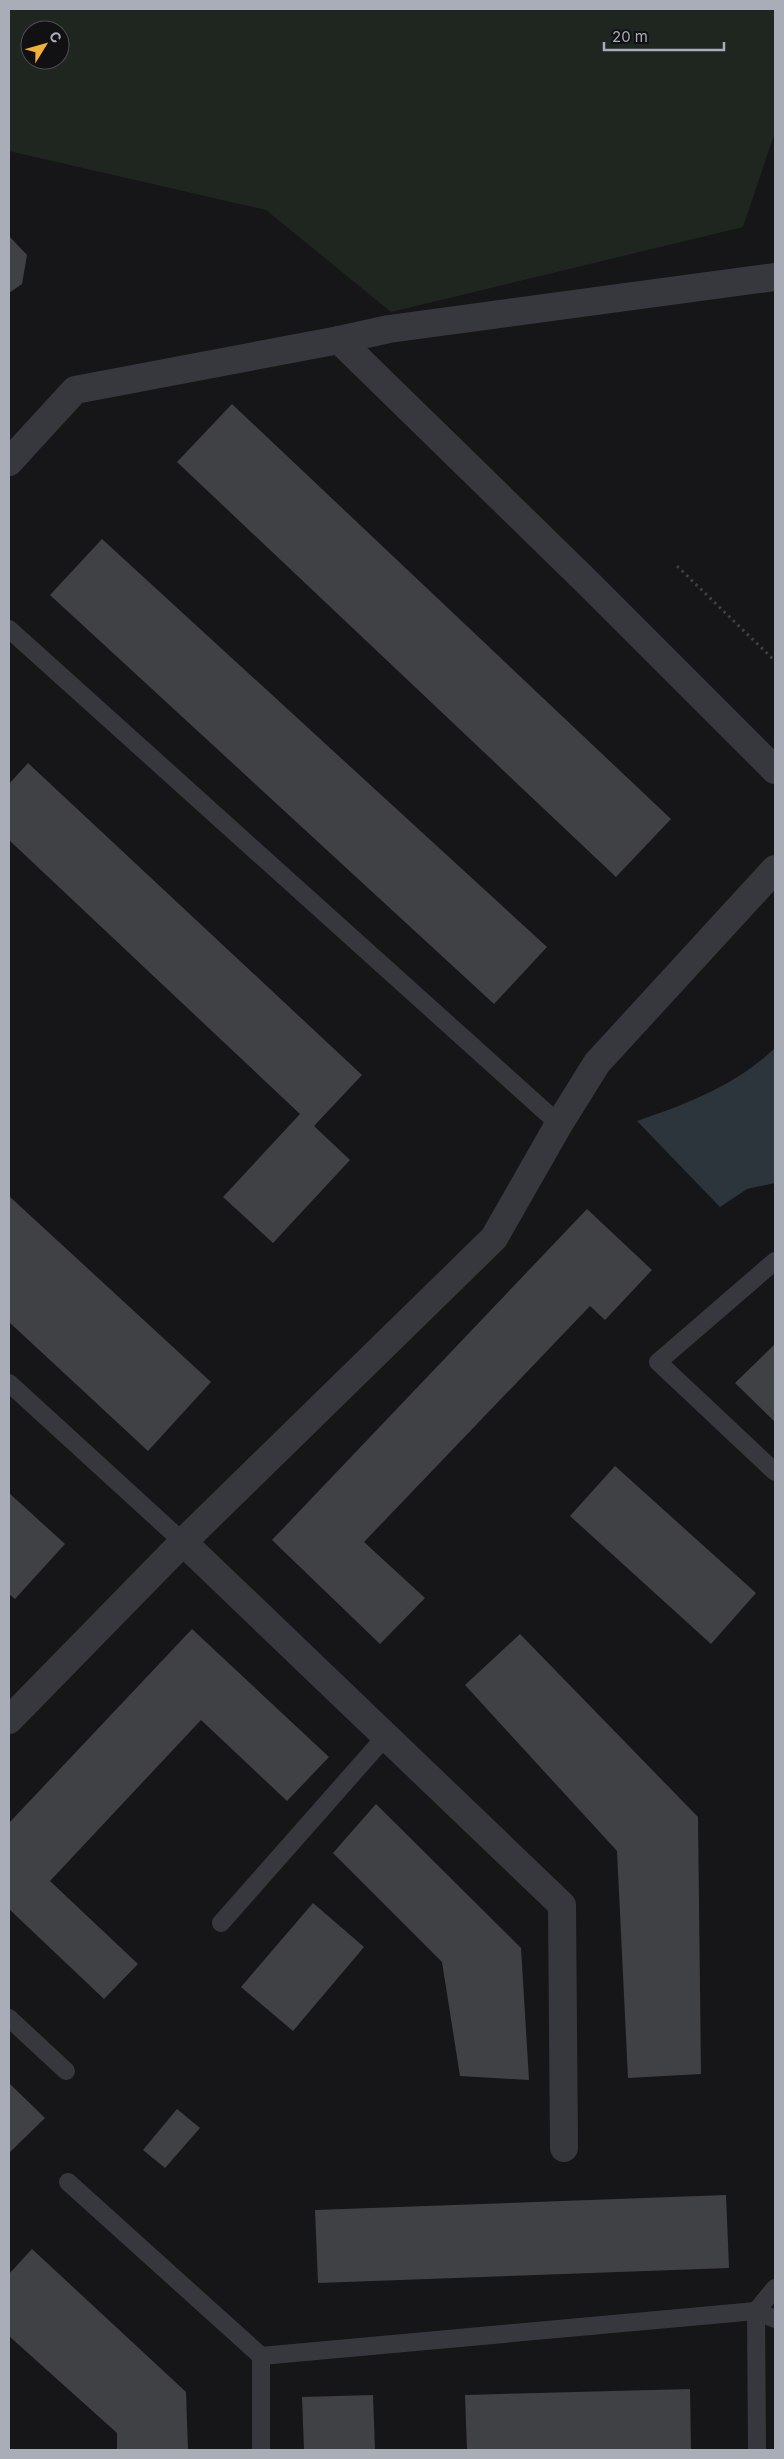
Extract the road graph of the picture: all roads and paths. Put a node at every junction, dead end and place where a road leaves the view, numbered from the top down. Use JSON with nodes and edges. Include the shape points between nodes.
{"nodes":[{"id":1,"x":775,"y":277,"type":"edge"},
{"id":2,"x":338,"y":340,"type":"junction"},
{"id":3,"x":9,"y":462,"type":"edge"},
{"id":4,"x":677,"y":566,"type":"dead end"},
{"id":5,"x":9,"y":629,"type":"edge"},
{"id":6,"x":775,"y":661,"type":"edge"},
{"id":7,"x":775,"y":770,"type":"edge"},
{"id":8,"x":775,"y":869,"type":"edge"},
{"id":9,"x":559,"y":1124,"type":"junction"},
{"id":10,"x":775,"y":1261,"type":"edge"},
{"id":11,"x":9,"y":1383,"type":"edge"},
{"id":12,"x":775,"y":1472,"type":"edge"},
{"id":13,"x":183,"y":1542,"type":"junction"},
{"id":14,"x":9,"y":1720,"type":"edge"},
{"id":15,"x":386,"y":1736,"type":"junction"},
{"id":16,"x":221,"y":1923,"type":"dead end"},
{"id":17,"x":9,"y":2018,"type":"edge"},
{"id":18,"x":66,"y":2071,"type":"dead end"},
{"id":19,"x":564,"y":2148,"type":"dead end"},
{"id":20,"x":68,"y":2182,"type":"dead end"},
{"id":21,"x":775,"y":2288,"type":"edge"},
{"id":22,"x":756,"y":2311,"type":"junction"},
{"id":23,"x":775,"y":2319,"type":"edge"},
{"id":24,"x":260,"y":2356,"type":"junction"},
{"id":25,"x":261,"y":2450,"type":"edge"},
{"id":26,"x":757,"y":2450,"type":"edge"}],
"edges":[{"from":1,"to":2,"type":"street","via":[[389,329]]},
{"from":2,"to":3,"type":"street","via":[[75,390]]},
{"from":2,"to":7,"type":"street"},
{"from":4,"to":6,"type":"path"},
{"from":5,"to":9,"type":"lane"},
{"from":8,"to":9,"type":"street","via":[[597,1064]]},
{"from":9,"to":13,"type":"street","via":[[494,1238]]},
{"from":10,"to":12,"type":"lane","via":[[658,1362]]},
{"from":11,"to":13,"type":"lane"},
{"from":13,"to":14,"type":"street"},
{"from":13,"to":15,"type":"street"},
{"from":15,"to":16,"type":"lane"},
{"from":15,"to":19,"type":"street","via":[[562,1905]]},
{"from":17,"to":18,"type":"lane"},
{"from":20,"to":24,"type":"lane"},
{"from":21,"to":22,"type":"lane"},
{"from":22,"to":23,"type":"lane"},
{"from":22,"to":24,"type":"lane"},
{"from":22,"to":26,"type":"lane"},
{"from":24,"to":25,"type":"lane"}]}
